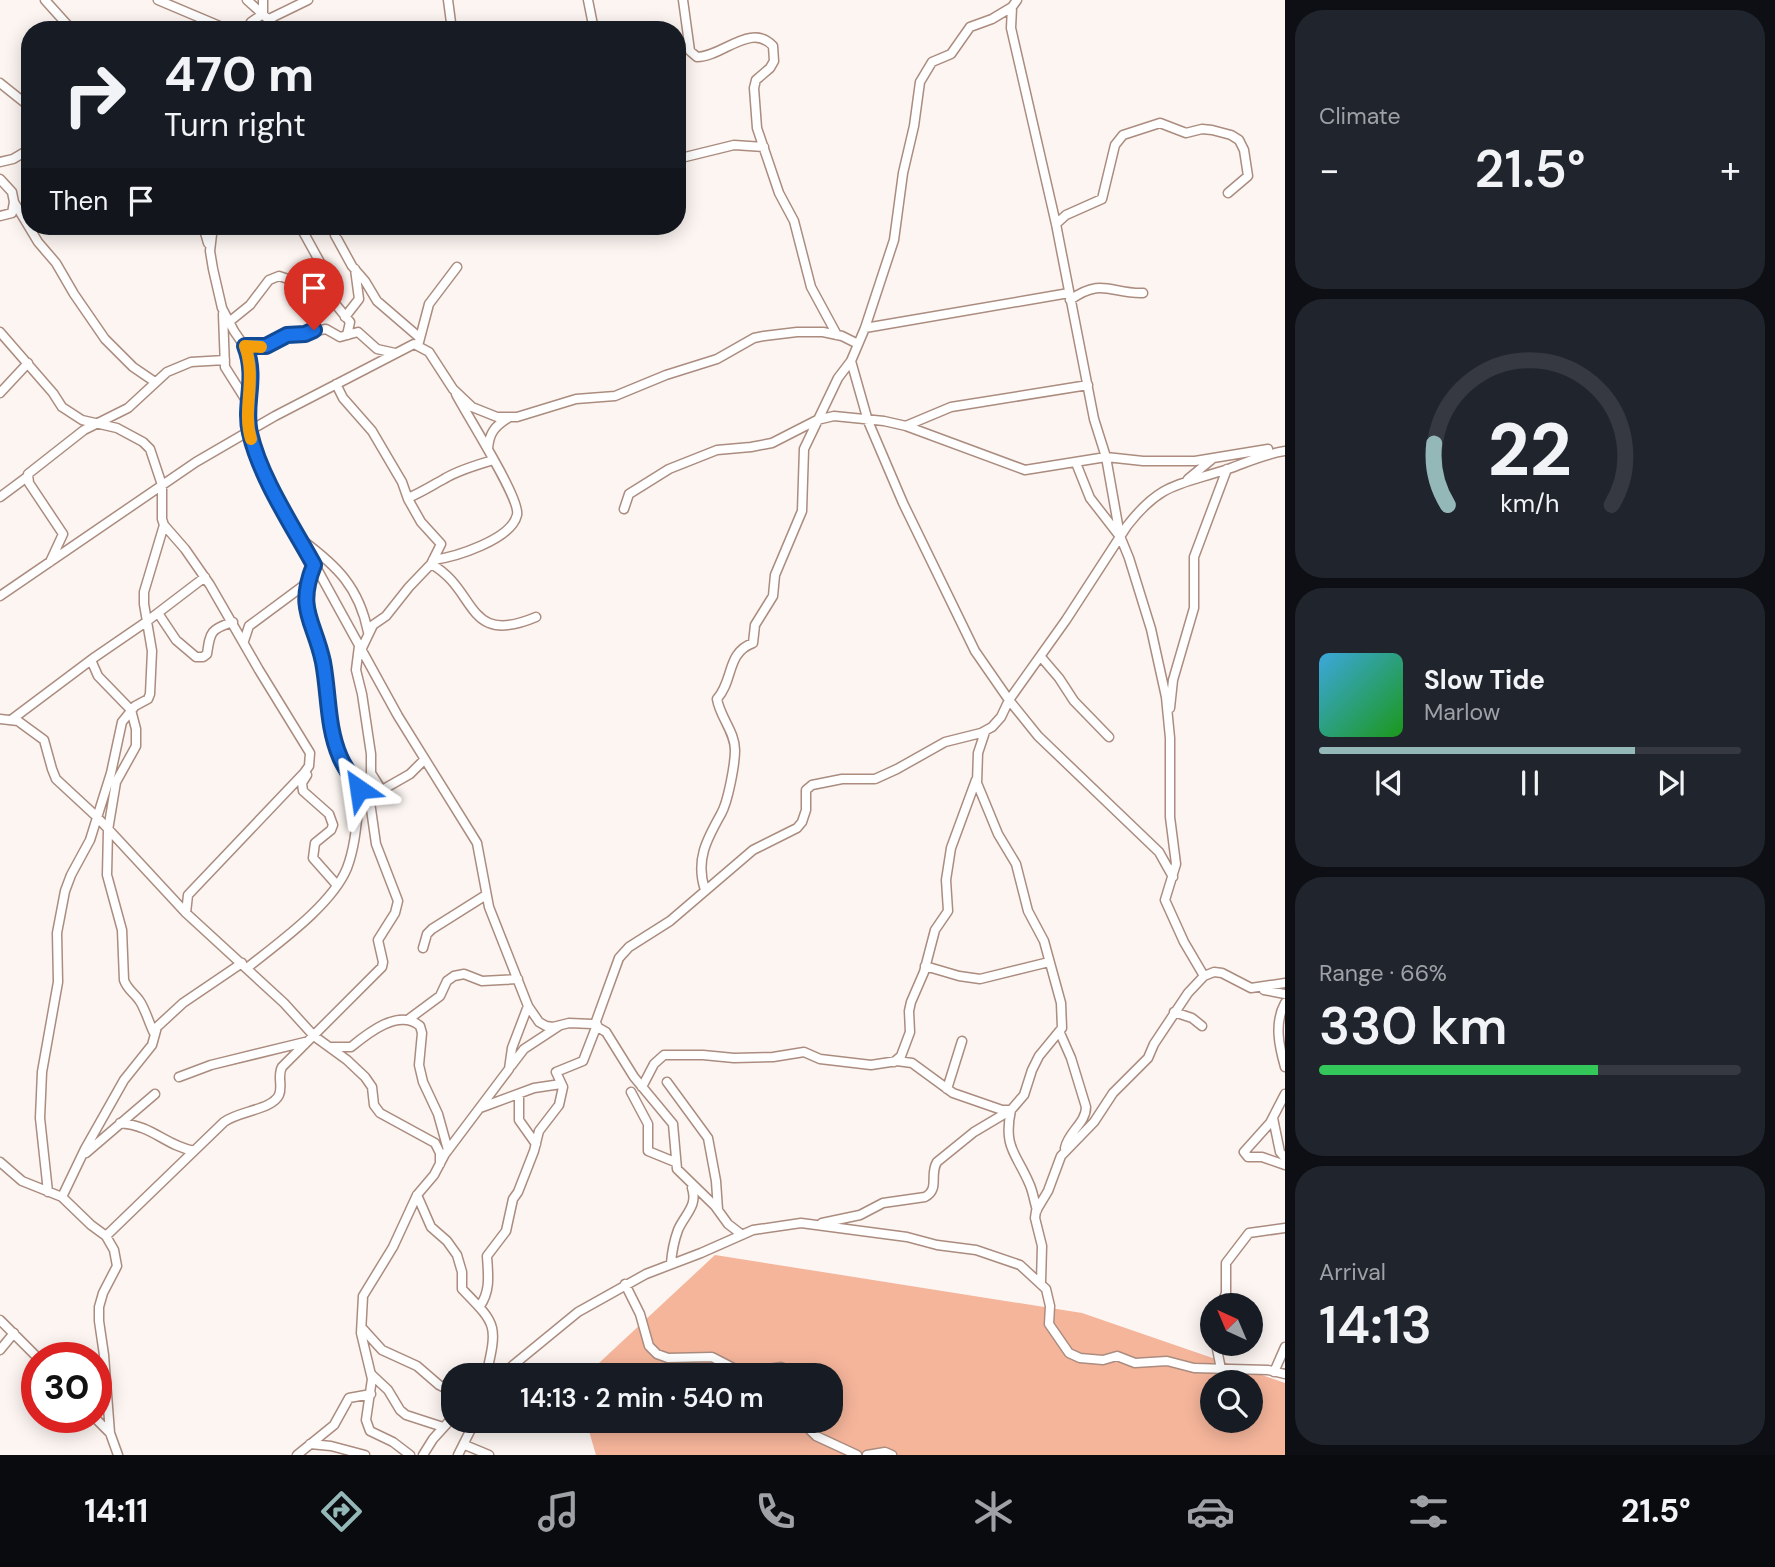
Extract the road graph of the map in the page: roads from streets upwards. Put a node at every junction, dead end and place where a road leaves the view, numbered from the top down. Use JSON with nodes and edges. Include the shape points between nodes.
{"nodes":[{"id":1,"x":45,"y":0,"type":"edge"},
{"id":2,"x":158,"y":0,"type":"edge"},
{"id":3,"x":247,"y":0,"type":"edge"},
{"id":4,"x":262,"y":0,"type":"edge"},
{"id":5,"x":308,"y":0,"type":"edge"},
{"id":6,"x":448,"y":0,"type":"edge"},
{"id":7,"x":588,"y":0,"type":"edge"},
{"id":8,"x":683,"y":0,"type":"edge"},
{"id":9,"x":169,"y":3,"type":"edge"},
{"id":10,"x":1014,"y":3,"type":"edge"},
{"id":11,"x":266,"y":17,"type":"junction"},
{"id":12,"x":64,"y":21,"type":"edge"},
{"id":13,"x":209,"y":21,"type":"edge"},
{"id":14,"x":254,"y":21,"type":"edge"},
{"id":15,"x":270,"y":21,"type":"edge"},
{"id":16,"x":451,"y":21,"type":"edge"},
{"id":17,"x":592,"y":21,"type":"edge"},
{"id":18,"x":686,"y":21,"type":"edge"},
{"id":19,"x":686,"y":22,"type":"edge"},
{"id":20,"x":0,"y":83,"type":"edge"},
{"id":21,"x":21,"y":100,"type":"edge"},
{"id":22,"x":764,"y":147,"type":"junction"},
{"id":23,"x":21,"y":154,"type":"edge"},
{"id":24,"x":686,"y":157,"type":"edge"},
{"id":25,"x":0,"y":162,"type":"edge"},
{"id":26,"x":0,"y":180,"type":"edge"},
{"id":27,"x":1228,"y":193,"type":"dead end"},
{"id":28,"x":14,"y":202,"type":"junction"},
{"id":29,"x":21,"y":214,"type":"edge"},
{"id":30,"x":0,"y":216,"type":"edge"},
{"id":31,"x":1056,"y":223,"type":"junction"},
{"id":32,"x":33,"y":235,"type":"edge"},
{"id":33,"x":206,"y":235,"type":"edge"},
{"id":34,"x":212,"y":235,"type":"edge"},
{"id":35,"x":305,"y":235,"type":"edge"},
{"id":36,"x":335,"y":235,"type":"edge"},
{"id":37,"x":211,"y":251,"type":"junction"},
{"id":38,"x":457,"y":267,"type":"dead end"},
{"id":39,"x":355,"y":269,"type":"junction"},
{"id":40,"x":1143,"y":293,"type":"dead end"},
{"id":41,"x":328,"y":295,"type":"junction"},
{"id":42,"x":1069,"y":297,"type":"junction"},
{"id":43,"x":222,"y":308,"type":"junction"},
{"id":44,"x":345,"y":317,"type":"junction"},
{"id":45,"x":229,"y":322,"type":"junction"},
{"id":46,"x":865,"y":328,"type":"junction"},
{"id":47,"x":0,"y":332,"type":"edge"},
{"id":48,"x":347,"y":335,"type":"junction"},
{"id":49,"x":837,"y":335,"type":"junction"},
{"id":50,"x":419,"y":342,"type":"junction"},
{"id":51,"x":858,"y":344,"type":"junction"},
{"id":52,"x":245,"y":346,"type":"junction"},
{"id":53,"x":397,"y":353,"type":"junction"},
{"id":54,"x":225,"y":360,"type":"junction"},
{"id":55,"x":851,"y":360,"type":"junction"},
{"id":56,"x":28,"y":363,"type":"junction"},
{"id":57,"x":155,"y":382,"type":"junction"},
{"id":58,"x":336,"y":384,"type":"junction"},
{"id":59,"x":1088,"y":385,"type":"junction"},
{"id":60,"x":453,"y":389,"type":"junction"},
{"id":61,"x":0,"y":393,"type":"edge"},
{"id":62,"x":249,"y":405,"type":"junction"},
{"id":63,"x":509,"y":417,"type":"junction"},
{"id":64,"x":817,"y":420,"type":"junction"},
{"id":65,"x":868,"y":421,"type":"junction"},
{"id":66,"x":99,"y":424,"type":"junction"},
{"id":67,"x":906,"y":426,"type":"junction"},
{"id":68,"x":249,"y":431,"type":"junction"},
{"id":69,"x":1285,"y":449,"type":"edge"},
{"id":70,"x":491,"y":456,"type":"junction"},
{"id":71,"x":1106,"y":457,"type":"junction"},
{"id":72,"x":1213,"y":458,"type":"junction"},
{"id":73,"x":1076,"y":463,"type":"junction"},
{"id":74,"x":1227,"y":469,"type":"junction"},
{"id":75,"x":27,"y":477,"type":"junction"},
{"id":76,"x":1186,"y":481,"type":"junction"},
{"id":77,"x":162,"y":485,"type":"junction"},
{"id":78,"x":0,"y":498,"type":"edge"},
{"id":79,"x":408,"y":498,"type":"junction"},
{"id":80,"x":624,"y":509,"type":"dead end"},
{"id":81,"x":164,"y":524,"type":"junction"},
{"id":82,"x":1120,"y":536,"type":"junction"},
{"id":83,"x":299,"y":538,"type":"junction"},
{"id":84,"x":50,"y":562,"type":"junction"},
{"id":85,"x":432,"y":562,"type":"junction"},
{"id":86,"x":314,"y":565,"type":"junction"},
{"id":87,"x":205,"y":577,"type":"junction"},
{"id":88,"x":307,"y":583,"type":"junction"},
{"id":89,"x":0,"y":596,"type":"edge"},
{"id":90,"x":158,"y":613,"type":"junction"},
{"id":91,"x":536,"y":617,"type":"dead end"},
{"id":92,"x":146,"y":622,"type":"junction"},
{"id":93,"x":233,"y":622,"type":"junction"},
{"id":94,"x":368,"y":632,"type":"junction"},
{"id":95,"x":244,"y":641,"type":"junction"},
{"id":96,"x":360,"y":648,"type":"junction"},
{"id":97,"x":1041,"y":657,"type":"junction"},
{"id":98,"x":91,"y":660,"type":"junction"},
{"id":99,"x":1009,"y":700,"type":"junction"},
{"id":100,"x":131,"y":710,"type":"junction"},
{"id":101,"x":0,"y":719,"type":"edge"},
{"id":102,"x":1168,"y":719,"type":"junction"},
{"id":103,"x":11,"y":720,"type":"junction"},
{"id":104,"x":985,"y":732,"type":"junction"},
{"id":105,"x":973,"y":735,"type":"junction"},
{"id":106,"x":1109,"y":737,"type":"dead end"},
{"id":107,"x":309,"y":750,"type":"junction"},
{"id":108,"x":978,"y":753,"type":"junction"},
{"id":109,"x":424,"y":760,"type":"junction"},
{"id":110,"x":976,"y":780,"type":"junction"},
{"id":111,"x":382,"y":789,"type":"junction"},
{"id":112,"x":97,"y":817,"type":"junction"},
{"id":113,"x":108,"y":830,"type":"junction"},
{"id":114,"x":1173,"y":877,"type":"junction"},
{"id":115,"x":336,"y":884,"type":"junction"},
{"id":116,"x":705,"y":890,"type":"junction"},
{"id":117,"x":486,"y":895,"type":"junction"},
{"id":118,"x":186,"y":913,"type":"junction"},
{"id":119,"x":423,"y":948,"type":"dead end"},
{"id":120,"x":1049,"y":962,"type":"junction"},
{"id":121,"x":244,"y":966,"type":"junction"},
{"id":122,"x":925,"y":966,"type":"junction"},
{"id":123,"x":1204,"y":976,"type":"junction"},
{"id":124,"x":518,"y":979,"type":"junction"},
{"id":125,"x":1285,"y":982,"type":"edge"},
{"id":126,"x":1258,"y":988,"type":"junction"},
{"id":127,"x":1285,"y":994,"type":"edge"},
{"id":128,"x":1285,"y":1003,"type":"edge"},
{"id":129,"x":528,"y":1006,"type":"junction"},
{"id":130,"x":1174,"y":1012,"type":"junction"},
{"id":131,"x":409,"y":1019,"type":"junction"},
{"id":132,"x":560,"y":1025,"type":"junction"},
{"id":133,"x":596,"y":1025,"type":"junction"},
{"id":134,"x":1202,"y":1026,"type":"dead end"},
{"id":135,"x":154,"y":1033,"type":"junction"},
{"id":136,"x":1060,"y":1033,"type":"junction"},
{"id":137,"x":311,"y":1039,"type":"junction"},
{"id":138,"x":962,"y":1041,"type":"dead end"},
{"id":139,"x":329,"y":1046,"type":"junction"},
{"id":140,"x":894,"y":1062,"type":"junction"},
{"id":141,"x":511,"y":1066,"type":"junction"},
{"id":142,"x":1285,"y":1067,"type":"edge"},
{"id":143,"x":179,"y":1077,"type":"dead end"},
{"id":144,"x":667,"y":1082,"type":"dead end"},
{"id":145,"x":561,"y":1084,"type":"junction"},
{"id":146,"x":642,"y":1087,"type":"junction"},
{"id":147,"x":947,"y":1089,"type":"junction"},
{"id":148,"x":631,"y":1092,"type":"dead end"},
{"id":149,"x":155,"y":1094,"type":"dead end"},
{"id":150,"x":519,"y":1094,"type":"junction"},
{"id":151,"x":1285,"y":1094,"type":"edge"},
{"id":152,"x":480,"y":1108,"type":"junction"},
{"id":153,"x":1011,"y":1110,"type":"junction"},
{"id":154,"x":1273,"y":1118,"type":"junction"},
{"id":155,"x":120,"y":1124,"type":"junction"},
{"id":156,"x":536,"y":1144,"type":"junction"},
{"id":157,"x":448,"y":1150,"type":"junction"},
{"id":158,"x":194,"y":1151,"type":"junction"},
{"id":159,"x":1064,"y":1151,"type":"junction"},
{"id":160,"x":81,"y":1158,"type":"junction"},
{"id":161,"x":1285,"y":1158,"type":"edge"},
{"id":162,"x":0,"y":1162,"type":"edge"},
{"id":163,"x":675,"y":1162,"type":"junction"},
{"id":164,"x":440,"y":1164,"type":"junction"},
{"id":165,"x":1285,"y":1165,"type":"edge"},
{"id":166,"x":690,"y":1183,"type":"junction"},
{"id":167,"x":48,"y":1192,"type":"junction"},
{"id":168,"x":416,"y":1195,"type":"junction"},
{"id":169,"x":62,"y":1197,"type":"junction"},
{"id":170,"x":718,"y":1210,"type":"junction"},
{"id":171,"x":1037,"y":1210,"type":"junction"},
{"id":172,"x":1285,"y":1218,"type":"edge"},
{"id":173,"x":815,"y":1225,"type":"junction"},
{"id":174,"x":1283,"y":1229,"type":"edge"},
{"id":175,"x":741,"y":1234,"type":"junction"},
{"id":176,"x":106,"y":1236,"type":"junction"},
{"id":177,"x":671,"y":1264,"type":"junction"},
{"id":178,"x":1041,"y":1282,"type":"junction"},
{"id":179,"x":625,"y":1284,"type":"junction"},
{"id":180,"x":1226,"y":1293,"type":"edge"},
{"id":181,"x":481,"y":1306,"type":"junction"},
{"id":182,"x":0,"y":1320,"type":"edge"},
{"id":183,"x":361,"y":1327,"type":"junction"},
{"id":184,"x":14,"y":1333,"type":"junction"},
{"id":185,"x":23,"y":1342,"type":"edge"},
{"id":186,"x":102,"y":1342,"type":"edge"},
{"id":187,"x":1285,"y":1347,"type":"edge"},
{"id":188,"x":0,"y":1350,"type":"edge"},
{"id":189,"x":1218,"y":1356,"type":"edge"},
{"id":190,"x":488,"y":1363,"type":"edge"},
{"id":191,"x":515,"y":1363,"type":"edge"},
{"id":192,"x":724,"y":1363,"type":"edge"},
{"id":193,"x":1221,"y":1369,"type":"junction"},
{"id":194,"x":1274,"y":1372,"type":"junction"},
{"id":195,"x":1285,"y":1374,"type":"edge"},
{"id":196,"x":372,"y":1375,"type":"junction"},
{"id":197,"x":441,"y":1386,"type":"edge"},
{"id":198,"x":371,"y":1394,"type":"junction"},
{"id":199,"x":441,"y":1426,"type":"edge"},
{"id":200,"x":441,"y":1430,"type":"edge"},
{"id":201,"x":110,"y":1433,"type":"edge"},
{"id":202,"x":470,"y":1433,"type":"edge"},
{"id":203,"x":813,"y":1433,"type":"edge"},
{"id":204,"x":310,"y":1444,"type":"junction"},
{"id":205,"x":464,"y":1445,"type":"junction"},
{"id":206,"x":118,"y":1455,"type":"edge"},
{"id":207,"x":297,"y":1455,"type":"edge"},
{"id":208,"x":365,"y":1455,"type":"edge"},
{"id":209,"x":410,"y":1455,"type":"edge"},
{"id":210,"x":424,"y":1455,"type":"edge"},
{"id":211,"x":458,"y":1455,"type":"edge"},
{"id":212,"x":489,"y":1455,"type":"edge"},
{"id":213,"x":857,"y":1455,"type":"edge"},
{"id":214,"x":867,"y":1455,"type":"edge"},
{"id":215,"x":892,"y":1455,"type":"edge"}],
"edges":[{"from":1,"to":12,"type":"street"},
{"from":2,"to":9,"type":"street"},
{"from":3,"to":11,"type":"street"},
{"from":4,"to":11,"type":"street"},
{"from":5,"to":11,"type":"street"},
{"from":6,"to":16,"type":"street"},
{"from":7,"to":17,"type":"street"},
{"from":8,"to":18,"type":"street"},
{"from":9,"to":13,"type":"street"},
{"from":10,"to":31,"type":"street","via":[[1013,39]]},
{"from":10,"to":46,"type":"street","via":[[992,19],[970,27],[951,54],[932,62],[920,82],[894,240]]},
{"from":11,"to":14,"type":"street"},
{"from":11,"to":15,"type":"street"},
{"from":19,"to":22,"type":"street","via":[[690,51],[697,57],[752,37],[773,46],[774,61],[754,88],[756,122]]},
{"from":20,"to":21,"type":"street"},
{"from":22,"to":24,"type":"street","via":[[734,145]]},
{"from":22,"to":49,"type":"street","via":[[794,221],[811,287]]},
{"from":23,"to":25,"type":"street"},
{"from":26,"to":28,"type":"street","via":[[12,192]]},
{"from":27,"to":31,"type":"street","via":[[1248,176],[1239,140],[1212,130],[1186,133],[1160,123],[1120,137],[1102,199]]},
{"from":28,"to":29,"type":"street"},
{"from":28,"to":30,"type":"street","via":[[12,213]]},
{"from":31,"to":42,"type":"street"},
{"from":32,"to":57,"type":"street","via":[[105,339]]},
{"from":33,"to":37,"type":"street"},
{"from":34,"to":37,"type":"street"},
{"from":35,"to":41,"type":"street","via":[[323,266]]},
{"from":36,"to":39,"type":"street"},
{"from":37,"to":43,"type":"street"},
{"from":38,"to":50,"type":"street","via":[[429,304]]},
{"from":39,"to":44,"type":"street","via":[[359,299]]},
{"from":39,"to":50,"type":"street","via":[[377,301]]},
{"from":40,"to":42,"type":"street","via":[[1099,287]]},
{"from":41,"to":44,"type":"street"},
{"from":41,"to":45,"type":"street","via":[[277,276]]},
{"from":42,"to":46,"type":"street"},
{"from":42,"to":59,"type":"street"},
{"from":43,"to":45,"type":"street"},
{"from":43,"to":54,"type":"street"},
{"from":44,"to":48,"type":"street","via":[[350,322]]},
{"from":45,"to":52,"type":"street"},
{"from":46,"to":51,"type":"street"},
{"from":47,"to":56,"type":"street"},
{"from":48,"to":52,"type":"street","via":[[316,329],[287,335],[266,346]]},
{"from":48,"to":53,"type":"street","via":[[359,332],[377,349]]},
{"from":49,"to":51,"type":"street"},
{"from":49,"to":63,"type":"street","via":[[797,331],[754,338],[717,359],[615,396],[576,399]]},
{"from":50,"to":53,"type":"street"},
{"from":50,"to":60,"type":"street"},
{"from":51,"to":55,"type":"street"},
{"from":52,"to":62,"type":"street","via":[[250,363]]},
{"from":53,"to":58,"type":"street"},
{"from":54,"to":57,"type":"street","via":[[191,362]]},
{"from":54,"to":62,"type":"street","via":[[225,369]]},
{"from":55,"to":64,"type":"street"},
{"from":55,"to":65,"type":"street"},
{"from":56,"to":61,"type":"street"},
{"from":56,"to":66,"type":"street","via":[[62,407]]},
{"from":57,"to":66,"type":"street","via":[[128,408]]},
{"from":58,"to":68,"type":"street"},
{"from":58,"to":79,"type":"street","via":[[372,431]]},
{"from":59,"to":67,"type":"street","via":[[951,407]]},
{"from":59,"to":71,"type":"street"},
{"from":60,"to":63,"type":"street","via":[[479,411]]},
{"from":60,"to":70,"type":"street"},
{"from":62,"to":68,"type":"street"},
{"from":63,"to":70,"type":"street","via":[[490,434]]},
{"from":64,"to":65,"type":"street","via":[[835,416]]},
{"from":64,"to":80,"type":"street","via":[[772,443],[717,450],[669,469],[629,494]]},
{"from":64,"to":116,"type":"street","via":[[803,453],[802,511],[775,574],[774,596],[755,623],[754,642],[741,649],[717,699],[735,750],[723,808],[702,853]]},
{"from":65,"to":67,"type":"street"},
{"from":65,"to":99,"type":"street","via":[[959,620]]},
{"from":66,"to":75,"type":"street","via":[[84,430]]},
{"from":66,"to":77,"type":"street","via":[[117,428],[147,445]]},
{"from":67,"to":73,"type":"street","via":[[1025,470]]},
{"from":68,"to":77,"type":"street"},
{"from":68,"to":83,"type":"street","via":[[267,478]]},
{"from":69,"to":72,"type":"street"},
{"from":69,"to":74,"type":"street"},
{"from":70,"to":79,"type":"street"},
{"from":70,"to":85,"type":"street","via":[[517,507],[514,522],[477,548]]},
{"from":71,"to":72,"type":"street","via":[[1143,461]]},
{"from":71,"to":73,"type":"street"},
{"from":71,"to":82,"type":"street"},
{"from":72,"to":76,"type":"street"},
{"from":73,"to":82,"type":"street","via":[[1090,498]]},
{"from":74,"to":76,"type":"street"},
{"from":74,"to":102,"type":"street","via":[[1194,557],[1194,608]]},
{"from":75,"to":78,"type":"street"},
{"from":75,"to":84,"type":"street","via":[[63,531]]},
{"from":76,"to":82,"type":"street","via":[[1143,507]]},
{"from":77,"to":81,"type":"street"},
{"from":77,"to":84,"type":"street"},
{"from":79,"to":85,"type":"street","via":[[421,522],[441,543]]},
{"from":81,"to":87,"type":"street"},
{"from":81,"to":92,"type":"street","via":[[144,592]]},
{"from":82,"to":97,"type":"street"},
{"from":82,"to":102,"type":"street","via":[[1151,629]]},
{"from":83,"to":86,"type":"street"},
{"from":83,"to":94,"type":"street","via":[[345,578],[357,597]]},
{"from":84,"to":89,"type":"street"},
{"from":85,"to":91,"type":"street","via":[[489,624],[504,627]]},
{"from":85,"to":94,"type":"street"},
{"from":86,"to":88,"type":"street"},
{"from":86,"to":96,"type":"street"},
{"from":87,"to":90,"type":"street"},
{"from":87,"to":93,"type":"street"},
{"from":88,"to":95,"type":"street","via":[[248,626]]},
{"from":88,"to":115,"type":"street","via":[[306,611],[324,667],[335,746],[360,792],[347,867]]},
{"from":90,"to":92,"type":"street"},
{"from":90,"to":93,"type":"street","via":[[176,640],[202,658],[212,632]]},
{"from":92,"to":98,"type":"street"},
{"from":92,"to":100,"type":"street","via":[[152,686],[149,698]]},
{"from":93,"to":95,"type":"street"},
{"from":94,"to":96,"type":"street"},
{"from":95,"to":107,"type":"street"},
{"from":96,"to":109,"type":"street"},
{"from":96,"to":111,"type":"street","via":[[356,670],[371,773]]},
{"from":97,"to":99,"type":"street"},
{"from":97,"to":106,"type":"street"},
{"from":98,"to":100,"type":"street","via":[[98,676]]},
{"from":98,"to":103,"type":"street"},
{"from":99,"to":104,"type":"street","via":[[998,722]]},
{"from":99,"to":114,"type":"street","via":[[1038,736],[1159,852]]},
{"from":100,"to":112,"type":"street","via":[[120,728]]},
{"from":100,"to":113,"type":"street","via":[[137,743],[116,782]]},
{"from":101,"to":103,"type":"street"},
{"from":102,"to":114,"type":"street"},
{"from":103,"to":112,"type":"street","via":[[44,740],[57,779]]},
{"from":104,"to":105,"type":"street"},
{"from":104,"to":108,"type":"street"},
{"from":105,"to":108,"type":"street"},
{"from":105,"to":116,"type":"street","via":[[945,742],[875,779],[812,785],[806,790],[806,810],[797,828],[753,850]]},
{"from":107,"to":115,"type":"street","via":[[315,762],[302,783],[303,790],[333,825],[315,843],[313,858]]},
{"from":107,"to":118,"type":"street","via":[[311,760],[304,773],[188,895]]},
{"from":108,"to":110,"type":"street"},
{"from":109,"to":111,"type":"street","via":[[410,774]]},
{"from":109,"to":117,"type":"street","via":[[477,843]]},
{"from":110,"to":120,"type":"street","via":[[1016,864],[1028,911]]},
{"from":110,"to":122,"type":"street","via":[[951,848],[948,911],[934,930]]},
{"from":111,"to":137,"type":"street","via":[[371,800],[376,844],[398,901],[378,940],[383,962]]},
{"from":112,"to":113,"type":"street"},
{"from":112,"to":167,"type":"street","via":[[71,875],[57,933],[58,982],[42,1072],[40,1118]]},
{"from":113,"to":118,"type":"street"},
{"from":113,"to":135,"type":"street","via":[[107,875],[122,930],[124,980]]},
{"from":114,"to":123,"type":"street","via":[[1165,900]]},
{"from":115,"to":121,"type":"street","via":[[313,915]]},
{"from":116,"to":133,"type":"street","via":[[619,958]]},
{"from":117,"to":119,"type":"street","via":[[432,929]]},
{"from":117,"to":124,"type":"street"},
{"from":118,"to":121,"type":"street"},
{"from":120,"to":122,"type":"street","via":[[980,979]]},
{"from":120,"to":136,"type":"street","via":[[1061,1003]]},
{"from":121,"to":135,"type":"street","via":[[183,1003]]},
{"from":121,"to":137,"type":"street","via":[[301,1020]]},
{"from":122,"to":140,"type":"street","via":[[909,1012],[910,1032]]},
{"from":123,"to":126,"type":"street","via":[[1222,973]]},
{"from":123,"to":130,"type":"street"},
{"from":124,"to":129,"type":"street"},
{"from":124,"to":131,"type":"street","via":[[482,981],[454,975],[440,996]]},
{"from":125,"to":126,"type":"street"},
{"from":126,"to":127,"type":"street"},
{"from":128,"to":142,"type":"street","via":[[1278,1030]]},
{"from":129,"to":132,"type":"street","via":[[545,1026]]},
{"from":129,"to":141,"type":"street","via":[[512,1048]]},
{"from":130,"to":134,"type":"street"},
{"from":130,"to":159,"type":"street","via":[[1148,1058]]},
{"from":131,"to":139,"type":"street","via":[[374,1030],[349,1048]]},
{"from":131,"to":157,"type":"street","via":[[422,1030],[419,1065]]},
{"from":132,"to":133,"type":"street"},
{"from":132,"to":141,"type":"street","via":[[524,1049]]},
{"from":133,"to":145,"type":"street","via":[[583,1061],[557,1070]]},
{"from":133,"to":146,"type":"street","via":[[606,1032]]},
{"from":135,"to":160,"type":"street","via":[[152,1045],[124,1080]]},
{"from":136,"to":153,"type":"street","via":[[1040,1056],[1024,1094]]},
{"from":136,"to":159,"type":"street","via":[[1086,1107]]},
{"from":137,"to":139,"type":"street"},
{"from":137,"to":143,"type":"street"},
{"from":137,"to":158,"type":"street","via":[[280,1069],[279,1094],[271,1103],[228,1118]]},
{"from":138,"to":147,"type":"street"},
{"from":139,"to":164,"type":"street","via":[[369,1081],[380,1114],[435,1143]]},
{"from":140,"to":146,"type":"street","via":[[871,1065],[820,1059],[804,1052],[734,1058],[670,1055],[657,1060]]},
{"from":140,"to":147,"type":"street","via":[[912,1063]]},
{"from":141,"to":152,"type":"street"},
{"from":144,"to":170,"type":"street","via":[[708,1138]]},
{"from":145,"to":150,"type":"street"},
{"from":145,"to":156,"type":"street","via":[[559,1105],[539,1131]]},
{"from":146,"to":163,"type":"street","via":[[673,1124]]},
{"from":147,"to":153,"type":"street"},
{"from":148,"to":163,"type":"street","via":[[648,1122],[648,1152]]},
{"from":149,"to":155,"type":"street"},
{"from":150,"to":152,"type":"street"},
{"from":150,"to":156,"type":"street","via":[[519,1120]]},
{"from":151,"to":154,"type":"street"},
{"from":152,"to":157,"type":"street"},
{"from":153,"to":171,"type":"street","via":[[1010,1146],[1029,1182]]},
{"from":153,"to":173,"type":"street","via":[[937,1162],[928,1196],[888,1202],[860,1215]]},
{"from":154,"to":161,"type":"street"},
{"from":154,"to":165,"type":"street","via":[[1244,1152],[1248,1157]]},
{"from":155,"to":158,"type":"street","via":[[141,1126]]},
{"from":155,"to":160,"type":"street"},
{"from":156,"to":181,"type":"street","via":[[513,1199],[504,1236],[486,1258],[487,1294]]},
{"from":157,"to":164,"type":"street"},
{"from":158,"to":176,"type":"street"},
{"from":159,"to":171,"type":"street"},
{"from":160,"to":169,"type":"street"},
{"from":162,"to":167,"type":"street","via":[[22,1181]]},
{"from":163,"to":166,"type":"street"},
{"from":164,"to":168,"type":"street"},
{"from":166,"to":170,"type":"street"},
{"from":166,"to":177,"type":"street","via":[[694,1203],[678,1231]]},
{"from":167,"to":169,"type":"street"},
{"from":168,"to":181,"type":"street","via":[[431,1227],[457,1255],[462,1289]]},
{"from":168,"to":183,"type":"street","via":[[393,1247],[363,1296]]},
{"from":169,"to":176,"type":"street"},
{"from":170,"to":175,"type":"street"},
{"from":171,"to":178,"type":"street"},
{"from":172,"to":174,"type":"street"},
{"from":173,"to":175,"type":"street","via":[[770,1226]]},
{"from":173,"to":178,"type":"street","via":[[976,1250],[1020,1265]]},
{"from":174,"to":180,"type":"street","via":[[1249,1233],[1224,1266]]},
{"from":175,"to":177,"type":"street"},
{"from":176,"to":186,"type":"street","via":[[117,1259],[99,1307]]},
{"from":177,"to":179,"type":"street"},
{"from":178,"to":193,"type":"street","via":[[1048,1295],[1049,1324],[1071,1355]]},
{"from":179,"to":191,"type":"street","via":[[578,1312]]},
{"from":179,"to":192,"type":"street","via":[[649,1346],[657,1354],[712,1357]]},
{"from":181,"to":190,"type":"street","via":[[493,1328]]},
{"from":182,"to":184,"type":"street"},
{"from":183,"to":196,"type":"street"},
{"from":183,"to":197,"type":"street","via":[[382,1350],[416,1366]]},
{"from":184,"to":185,"type":"street"},
{"from":184,"to":188,"type":"street"},
{"from":187,"to":194,"type":"street"},
{"from":189,"to":193,"type":"street"},
{"from":193,"to":194,"type":"street"},
{"from":194,"to":195,"type":"street"},
{"from":196,"to":198,"type":"street"},
{"from":196,"to":199,"type":"street","via":[[406,1415]]},
{"from":198,"to":204,"type":"street","via":[[349,1398],[339,1418]]},
{"from":198,"to":209,"type":"street","via":[[366,1420],[370,1431]]},
{"from":200,"to":210,"type":"street"},
{"from":201,"to":206,"type":"street"},
{"from":202,"to":205,"type":"street"},
{"from":203,"to":213,"type":"street"},
{"from":204,"to":207,"type":"street"},
{"from":204,"to":208,"type":"street"},
{"from":205,"to":211,"type":"street"},
{"from":205,"to":212,"type":"street"},
{"from":214,"to":215,"type":"street"}]}
